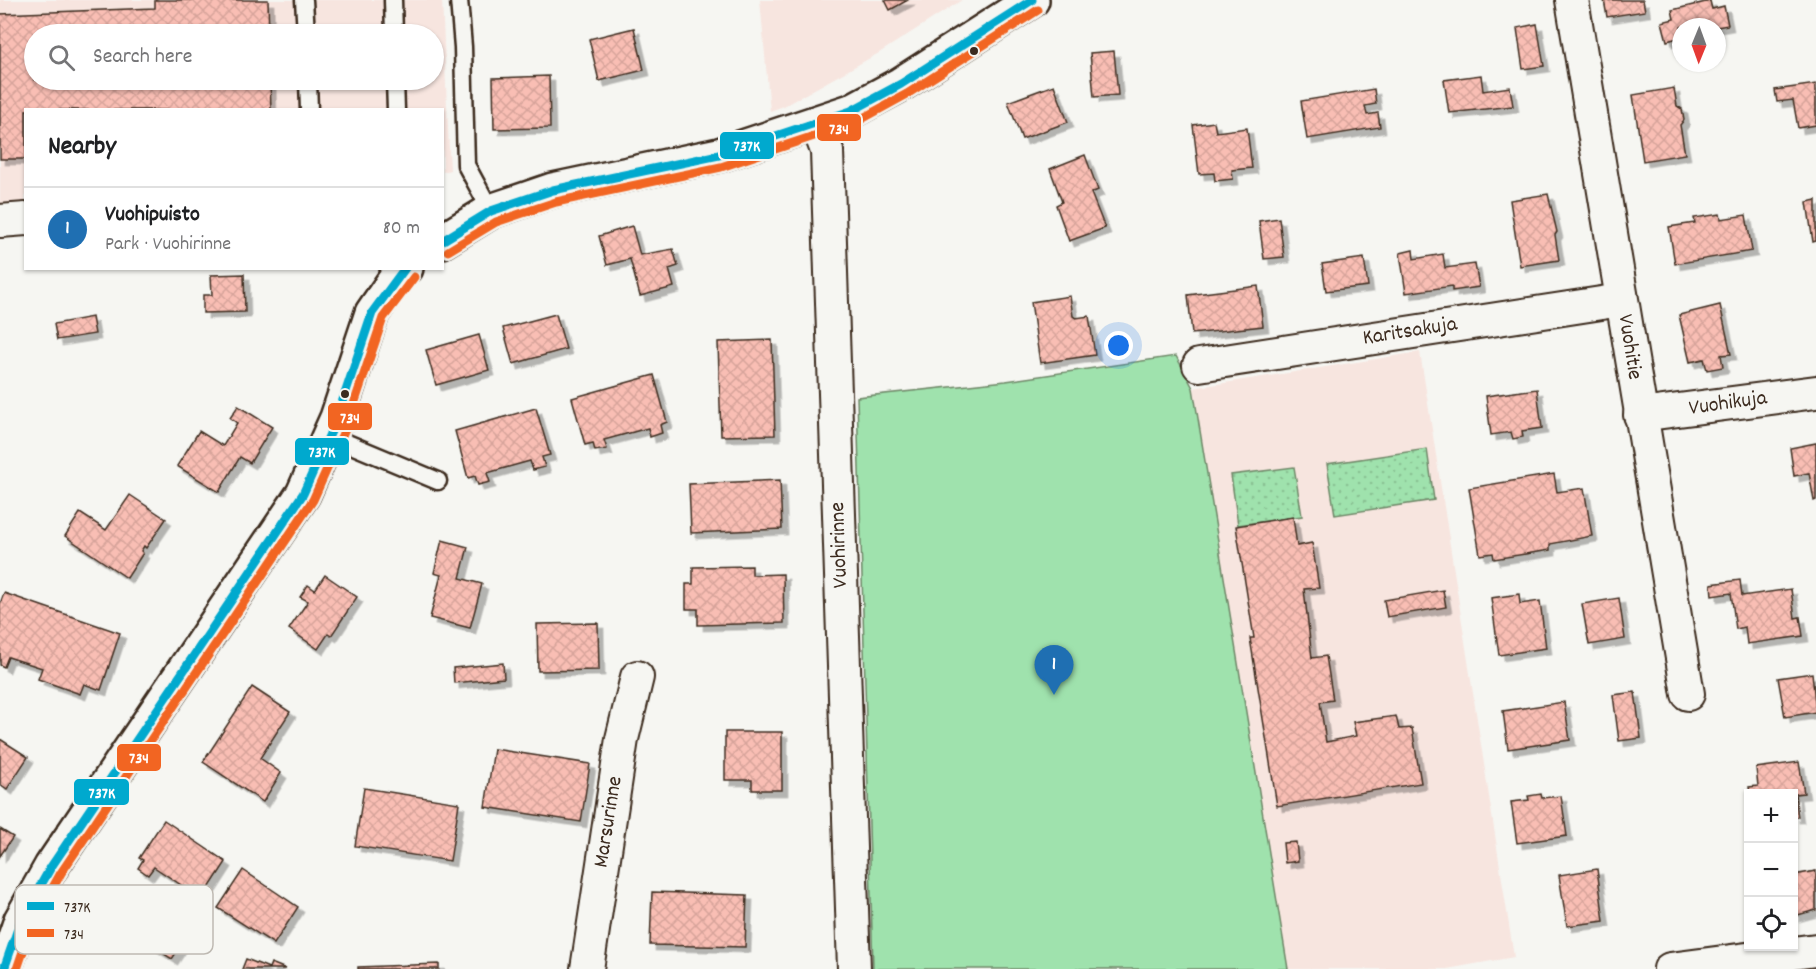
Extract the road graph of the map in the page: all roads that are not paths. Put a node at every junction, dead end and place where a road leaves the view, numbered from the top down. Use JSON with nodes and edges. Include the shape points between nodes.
{"nodes":[{"id":1,"x":304,"y":0,"type":"edge"},
{"id":2,"x":393,"y":0,"type":"edge"},
{"id":3,"x":459,"y":0,"type":"edge"},
{"id":4,"x":1032,"y":0,"type":"edge"},
{"id":5,"x":1572,"y":0,"type":"edge"},
{"id":6,"x":305,"y":24,"type":"edge"},
{"id":7,"x":394,"y":24,"type":"edge"},
{"id":8,"x":308,"y":90,"type":"edge"},
{"id":9,"x":395,"y":90,"type":"edge"},
{"id":10,"x":309,"y":108,"type":"edge"},
{"id":11,"x":396,"y":108,"type":"edge"},
{"id":12,"x":817,"y":124,"type":"junction"},
{"id":13,"x":491,"y":211,"type":"junction"},
{"id":14,"x":24,"y":219,"type":"edge"},
{"id":15,"x":0,"y":220,"type":"edge"},
{"id":16,"x":444,"y":240,"type":"edge"},
{"id":17,"x":398,"y":271,"type":"edge"},
{"id":18,"x":1621,"y":300,"type":"junction"},
{"id":19,"x":1199,"y":365,"type":"dead end"},
{"id":20,"x":1816,"y":392,"type":"edge"},
{"id":21,"x":1640,"y":415,"type":"junction"},
{"id":22,"x":330,"y":436,"type":"junction"},
{"id":23,"x":438,"y":481,"type":"dead end"},
{"id":24,"x":637,"y":677,"type":"dead end"},
{"id":25,"x":1688,"y":694,"type":"dead end"},
{"id":26,"x":41,"y":885,"type":"edge"},
{"id":27,"x":15,"y":937,"type":"edge"},
{"id":28,"x":1816,"y":950,"type":"edge"},
{"id":29,"x":4,"y":969,"type":"edge"},
{"id":30,"x":587,"y":969,"type":"edge"},
{"id":31,"x":855,"y":969,"type":"edge"},
{"id":32,"x":1670,"y":969,"type":"edge"}],
"edges":[{"from":1,"to":6,"type":"lane"},
{"from":2,"to":7,"type":"lane"},
{"from":3,"to":13,"type":"lane","via":[[466,165]]},
{"from":4,"to":12,"type":"street","via":[[901,84]]},
{"from":5,"to":18,"type":"street","name":"Vuohitie"},
{"from":8,"to":10,"type":"lane"},
{"from":9,"to":11,"type":"lane"},
{"from":12,"to":13,"type":"street","via":[[718,155],[554,190]]},
{"from":12,"to":31,"type":"street","name":"Vuohirinne","via":[[827,151]]},
{"from":13,"to":16,"type":"street"},
{"from":14,"to":15,"type":"street"},
{"from":17,"to":22,"type":"street","via":[[372,313]]},
{"from":18,"to":19,"type":"street","name":"Karitsakuja"},
{"from":18,"to":21,"type":"street","name":"Vuohitie"},
{"from":20,"to":21,"type":"street","name":"Vuohikuja"},
{"from":21,"to":25,"type":"street","name":"Vuohitie"},
{"from":22,"to":23,"type":"lane"},
{"from":22,"to":26,"type":"street","via":[[303,494]]},
{"from":24,"to":30,"type":"street","name":"Marsurinne","via":[[622,739]]},
{"from":27,"to":29,"type":"street"},
{"from":28,"to":32,"type":"street"}]}
